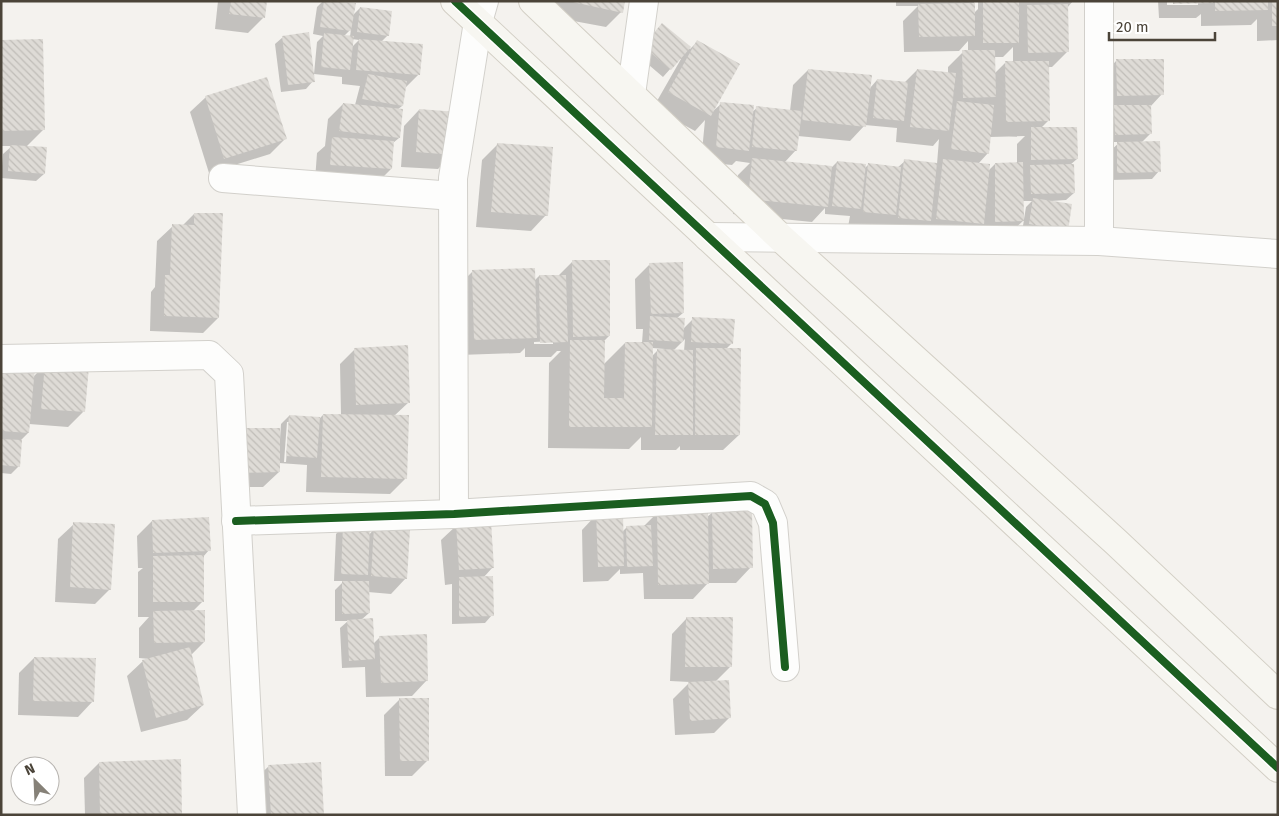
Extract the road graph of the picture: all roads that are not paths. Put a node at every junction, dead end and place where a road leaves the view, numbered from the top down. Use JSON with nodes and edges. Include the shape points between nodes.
{"nodes":[{"id":1,"x":456,"y":1,"type":"edge"},
{"id":2,"x":533,"y":1,"type":"edge"},
{"id":3,"x":644,"y":1,"type":"edge"},
{"id":4,"x":1099,"y":1,"type":"edge"},
{"id":5,"x":481,"y":12,"type":"edge"},
{"id":6,"x":631,"y":94,"type":"junction"},
{"id":7,"x":223,"y":178,"type":"dead end"},
{"id":8,"x":453,"y":196,"type":"junction"},
{"id":9,"x":708,"y":237,"type":"junction"},
{"id":10,"x":781,"y":238,"type":"junction"},
{"id":11,"x":1100,"y":241,"type":"junction"},
{"id":12,"x":1278,"y":254,"type":"edge"},
{"id":13,"x":1,"y":359,"type":"edge"},
{"id":14,"x":454,"y":514,"type":"junction"},
{"id":15,"x":236,"y":521,"type":"junction"},
{"id":16,"x":785,"y":667,"type":"dead end"},
{"id":17,"x":1278,"y":694,"type":"edge"},
{"id":18,"x":1278,"y":768,"type":"edge"},
{"id":19,"x":252,"y":815,"type":"edge"}],
"edges":[{"from":1,"to":5,"type":"street"},
{"from":2,"to":6,"type":"street"},
{"from":3,"to":6,"type":"street"},
{"from":4,"to":11,"type":"street"},
{"from":5,"to":8,"type":"street","via":[[453,178]]},
{"from":5,"to":9,"type":"street"},
{"from":6,"to":10,"type":"street"},
{"from":7,"to":8,"type":"street"},
{"from":8,"to":14,"type":"street"},
{"from":9,"to":10,"type":"street"},
{"from":9,"to":18,"type":"street"},
{"from":10,"to":11,"type":"street"},
{"from":10,"to":17,"type":"street"},
{"from":11,"to":12,"type":"street"},
{"from":13,"to":15,"type":"street","via":[[209,355],[228,374]]},
{"from":14,"to":15,"type":"street"},
{"from":14,"to":16,"type":"street","via":[[751,496],[765,504],[773,523]]},
{"from":15,"to":19,"type":"street"}]}
